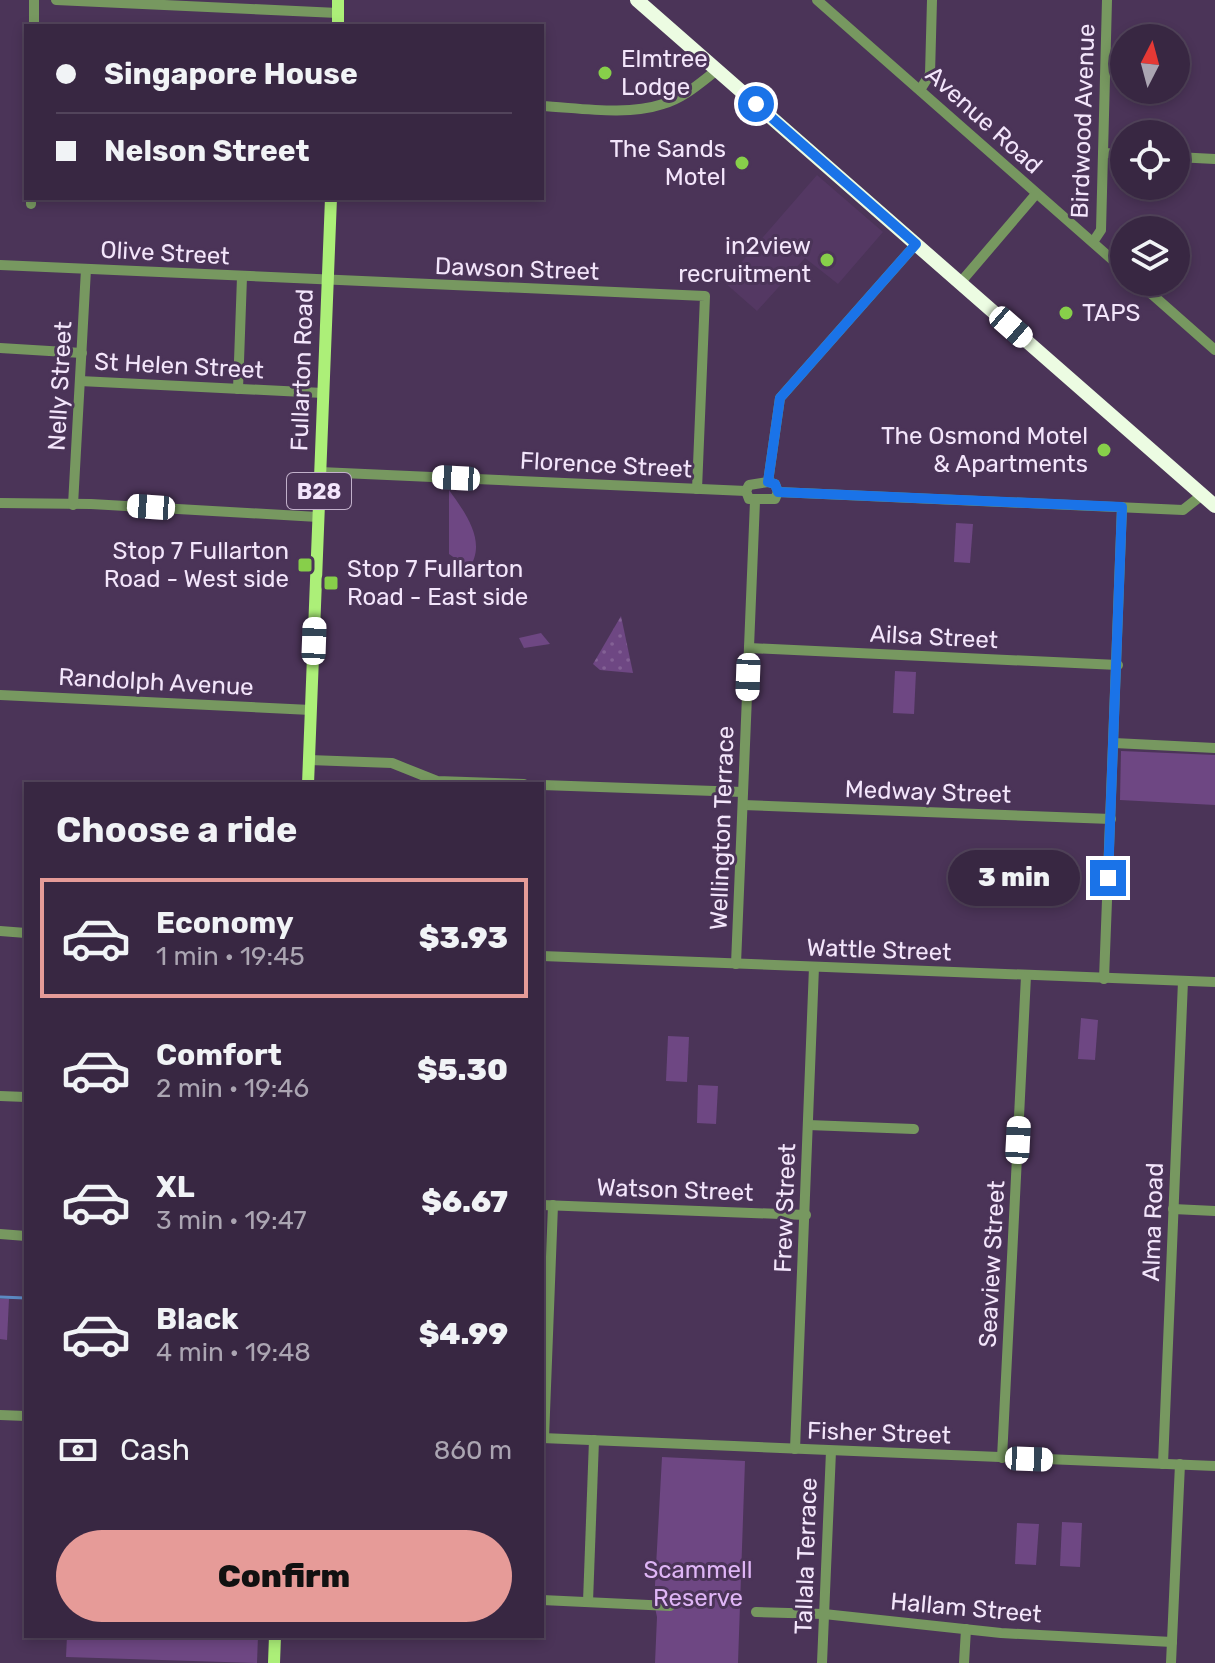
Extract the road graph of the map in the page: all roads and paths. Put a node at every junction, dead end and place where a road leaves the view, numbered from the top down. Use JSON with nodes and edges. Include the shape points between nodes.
{"nodes":[{"id":1,"x":34,"y":0,"type":"edge"},
{"id":2,"x":56,"y":0,"type":"edge"},
{"id":3,"x":95,"y":0,"type":"edge"},
{"id":4,"x":637,"y":0,"type":"edge"},
{"id":5,"x":817,"y":0,"type":"edge"},
{"id":6,"x":932,"y":0,"type":"edge"},
{"id":7,"x":1107,"y":0,"type":"edge"},
{"id":8,"x":338,"y":13,"type":"edge"},
{"id":9,"x":34,"y":24,"type":"edge"},
{"id":10,"x":717,"y":70,"type":"junction"},
{"id":11,"x":920,"y":90,"type":"junction"},
{"id":12,"x":544,"y":106,"type":"edge"},
{"id":13,"x":1103,"y":153,"type":"junction"},
{"id":14,"x":1110,"y":153,"type":"edge"},
{"id":15,"x":1190,"y":158,"type":"edge"},
{"id":16,"x":1215,"y":159,"type":"edge"},
{"id":17,"x":1036,"y":194,"type":"junction"},
{"id":18,"x":331,"y":200,"type":"edge"},
{"id":19,"x":1093,"y":242,"type":"junction"},
{"id":20,"x":916,"y":244,"type":"junction"},
{"id":21,"x":1110,"y":257,"type":"edge"},
{"id":22,"x":0,"y":265,"type":"edge"},
{"id":23,"x":86,"y":269,"type":"junction"},
{"id":24,"x":242,"y":277,"type":"junction"},
{"id":25,"x":328,"y":281,"type":"junction"},
{"id":26,"x":960,"y":283,"type":"junction"},
{"id":27,"x":1154,"y":296,"type":"edge"},
{"id":28,"x":0,"y":348,"type":"edge"},
{"id":29,"x":1215,"y":350,"type":"edge"},
{"id":30,"x":82,"y":353,"type":"junction"},
{"id":31,"x":80,"y":381,"type":"junction"},
{"id":32,"x":238,"y":389,"type":"junction"},
{"id":33,"x":323,"y":393,"type":"junction"},
{"id":34,"x":320,"y":472,"type":"junction"},
{"id":35,"x":768,"y":482,"type":"junction"},
{"id":36,"x":697,"y":489,"type":"junction"},
{"id":37,"x":746,"y":491,"type":"junction"},
{"id":38,"x":778,"y":492,"type":"junction"},
{"id":39,"x":1202,"y":495,"type":"junction"},
{"id":40,"x":755,"y":501,"type":"junction"},
{"id":41,"x":0,"y":503,"type":"edge"},
{"id":42,"x":73,"y":505,"type":"junction"},
{"id":43,"x":1215,"y":506,"type":"edge"},
{"id":44,"x":1122,"y":507,"type":"junction"},
{"id":45,"x":318,"y":517,"type":"junction"},
{"id":46,"x":749,"y":648,"type":"junction"},
{"id":47,"x":1118,"y":665,"type":"junction"},
{"id":48,"x":0,"y":695,"type":"edge"},
{"id":49,"x":311,"y":710,"type":"junction"},
{"id":50,"x":1114,"y":743,"type":"junction"},
{"id":51,"x":1215,"y":748,"type":"edge"},
{"id":52,"x":309,"y":760,"type":"junction"},
{"id":53,"x":308,"y":782,"type":"edge"},
{"id":54,"x":466,"y":782,"type":"edge"},
{"id":55,"x":544,"y":785,"type":"edge"},
{"id":56,"x":743,"y":792,"type":"junction"},
{"id":57,"x":743,"y":805,"type":"junction"},
{"id":58,"x":1111,"y":819,"type":"junction"},
{"id":59,"x":0,"y":931,"type":"edge"},
{"id":60,"x":24,"y":933,"type":"edge"},
{"id":61,"x":544,"y":956,"type":"edge"},
{"id":62,"x":736,"y":964,"type":"junction"},
{"id":63,"x":814,"y":967,"type":"junction"},
{"id":64,"x":1026,"y":976,"type":"junction"},
{"id":65,"x":1104,"y":979,"type":"junction"},
{"id":66,"x":1183,"y":981,"type":"junction"},
{"id":67,"x":1215,"y":982,"type":"edge"},
{"id":68,"x":0,"y":1096,"type":"edge"},
{"id":69,"x":24,"y":1097,"type":"edge"},
{"id":70,"x":808,"y":1125,"type":"junction"},
{"id":71,"x":914,"y":1129,"type":"dead end"},
{"id":72,"x":548,"y":1205,"type":"edge"},
{"id":73,"x":1173,"y":1209,"type":"junction"},
{"id":74,"x":1215,"y":1211,"type":"edge"},
{"id":75,"x":806,"y":1215,"type":"junction"},
{"id":76,"x":0,"y":1234,"type":"edge"},
{"id":77,"x":24,"y":1236,"type":"edge"},
{"id":78,"x":544,"y":1391,"type":"edge"},
{"id":79,"x":0,"y":1415,"type":"edge"},
{"id":80,"x":24,"y":1416,"type":"edge"},
{"id":81,"x":544,"y":1438,"type":"edge"},
{"id":82,"x":594,"y":1440,"type":"junction"},
{"id":83,"x":795,"y":1449,"type":"junction"},
{"id":84,"x":831,"y":1451,"type":"junction"},
{"id":85,"x":1002,"y":1458,"type":"junction"},
{"id":86,"x":1163,"y":1464,"type":"junction"},
{"id":87,"x":1180,"y":1464,"type":"junction"},
{"id":88,"x":1215,"y":1466,"type":"edge"},
{"id":89,"x":544,"y":1600,"type":"edge"},
{"id":90,"x":588,"y":1602,"type":"junction"},
{"id":91,"x":670,"y":1606,"type":"dead end"},
{"id":92,"x":756,"y":1612,"type":"dead end"},
{"id":93,"x":824,"y":1614,"type":"junction"},
{"id":94,"x":966,"y":1629,"type":"junction"},
{"id":95,"x":275,"y":1638,"type":"edge"},
{"id":96,"x":1172,"y":1642,"type":"junction"},
{"id":97,"x":274,"y":1663,"type":"edge"},
{"id":98,"x":822,"y":1663,"type":"edge"},
{"id":99,"x":964,"y":1663,"type":"edge"},
{"id":100,"x":1171,"y":1663,"type":"edge"}],
"edges":[{"from":1,"to":9,"type":"street"},
{"from":2,"to":3,"type":"street"},
{"from":3,"to":8,"type":"street"},
{"from":4,"to":10,"type":"highway"},
{"from":5,"to":11,"type":"street","name":"Avenue Road"},
{"from":6,"to":11,"type":"street","via":[[930,74]]},
{"from":7,"to":13,"type":"street","name":"Birdwood Avenue"},
{"from":10,"to":12,"type":"street","via":[[662,105]]},
{"from":10,"to":20,"type":"highway"},
{"from":11,"to":17,"type":"street","name":"Avenue Road"},
{"from":13,"to":14,"type":"street"},
{"from":13,"to":19,"type":"street","name":"Birdwood Avenue","via":[[1101,230]]},
{"from":15,"to":16,"type":"street"},
{"from":17,"to":19,"type":"street","name":"Avenue Road"},
{"from":17,"to":26,"type":"street"},
{"from":18,"to":25,"type":"main road","name":"Fullarton Road","number":"B28"},
{"from":19,"to":21,"type":"street","name":"Avenue Road"},
{"from":20,"to":26,"type":"highway"},
{"from":20,"to":35,"type":"street","via":[[780,398]]},
{"from":22,"to":23,"type":"street","name":"Olive Street"},
{"from":23,"to":24,"type":"street","name":"Olive Street"},
{"from":23,"to":30,"type":"street","name":"Nelly Street"},
{"from":24,"to":25,"type":"street","name":"Olive Street"},
{"from":24,"to":32,"type":"street"},
{"from":25,"to":33,"type":"main road","name":"Fullarton Road","number":"B28"},
{"from":25,"to":36,"type":"street","name":"Dawson Street","via":[[705,296]]},
{"from":26,"to":39,"type":"highway"},
{"from":27,"to":29,"type":"street"},
{"from":28,"to":30,"type":"street"},
{"from":30,"to":31,"type":"street","name":"Nelly Street"},
{"from":31,"to":32,"type":"street","name":"St Helen Street"},
{"from":31,"to":42,"type":"street","name":"Nelly Street"},
{"from":32,"to":33,"type":"street","name":"St Helen Street"},
{"from":33,"to":34,"type":"main road","name":"Fullarton Road","number":"B28"},
{"from":34,"to":36,"type":"street","name":"Florence Street"},
{"from":34,"to":45,"type":"main road","name":"Fullarton Road","number":"B28"},
{"from":35,"to":37,"type":"street","via":[[749,485]]},
{"from":35,"to":38,"type":"street"},
{"from":36,"to":37,"type":"street","name":"Florence Street"},
{"from":37,"to":40,"type":"street"},
{"from":38,"to":40,"type":"street","via":[[775,499]]},
{"from":38,"to":44,"type":"street"},
{"from":39,"to":43,"type":"highway"},
{"from":39,"to":44,"type":"street","via":[[1183,510]]},
{"from":40,"to":46,"type":"street","name":"Wellington Terrace"},
{"from":41,"to":42,"type":"street"},
{"from":42,"to":45,"type":"street"},
{"from":44,"to":47,"type":"street"},
{"from":45,"to":49,"type":"main road","name":"Fullarton Road","number":"B28"},
{"from":46,"to":47,"type":"street","name":"Ailsa Street"},
{"from":46,"to":56,"type":"street","name":"Wellington Terrace"},
{"from":47,"to":50,"type":"street"},
{"from":48,"to":49,"type":"street","name":"Randolph Avenue"},
{"from":49,"to":52,"type":"main road","name":"Fullarton Road","number":"B28"},
{"from":50,"to":51,"type":"street"},
{"from":50,"to":58,"type":"street"},
{"from":52,"to":53,"type":"main road","name":"Fullarton Road","number":"B28"},
{"from":52,"to":54,"type":"street","via":[[392,763],[437,781]]},
{"from":55,"to":56,"type":"street"},
{"from":56,"to":57,"type":"street","name":"Wellington Terrace"},
{"from":57,"to":58,"type":"street","name":"Medway Street"},
{"from":57,"to":62,"type":"street","name":"Wellington Terrace"},
{"from":58,"to":65,"type":"street"},
{"from":59,"to":60,"type":"street"},
{"from":61,"to":62,"type":"street","name":"Wattle Street"},
{"from":62,"to":63,"type":"street","name":"Wattle Street"},
{"from":63,"to":64,"type":"street","name":"Wattle Street"},
{"from":63,"to":70,"type":"street","name":"Frew Street"},
{"from":64,"to":65,"type":"street","name":"Wattle Street"},
{"from":64,"to":85,"type":"street","name":"Seaview Street"},
{"from":65,"to":66,"type":"street","name":"Wattle Street"},
{"from":66,"to":67,"type":"street","name":"Wattle Street"},
{"from":66,"to":73,"type":"street","name":"Alma Road"},
{"from":68,"to":69,"type":"street"},
{"from":70,"to":71,"type":"street"},
{"from":70,"to":75,"type":"street","name":"Frew Street"},
{"from":72,"to":75,"type":"street","name":"Watson Street"},
{"from":72,"to":78,"type":"street"},
{"from":73,"to":74,"type":"street"},
{"from":73,"to":86,"type":"street","name":"Alma Road"},
{"from":75,"to":83,"type":"street","name":"Frew Street"},
{"from":76,"to":77,"type":"street"},
{"from":79,"to":80,"type":"street"},
{"from":81,"to":82,"type":"street","name":"Fisher Street"},
{"from":82,"to":83,"type":"street","name":"Fisher Street"},
{"from":82,"to":90,"type":"street"},
{"from":83,"to":84,"type":"street","name":"Fisher Street"},
{"from":84,"to":85,"type":"street","name":"Fisher Street"},
{"from":84,"to":93,"type":"street","name":"Tallala Terrace"},
{"from":85,"to":86,"type":"street","name":"Fisher Street"},
{"from":86,"to":87,"type":"street","name":"Fisher Street"},
{"from":87,"to":88,"type":"street","name":"Fisher Street"},
{"from":87,"to":96,"type":"street"},
{"from":89,"to":90,"type":"street"},
{"from":90,"to":91,"type":"street"},
{"from":92,"to":93,"type":"street","name":"Hallam Street"},
{"from":93,"to":94,"type":"street","name":"Hallam Street"},
{"from":93,"to":98,"type":"street","name":"Tallala Terrace"},
{"from":94,"to":96,"type":"street","name":"Hallam Street"},
{"from":94,"to":99,"type":"street"},
{"from":95,"to":97,"type":"main road"},
{"from":96,"to":100,"type":"street"}]}
